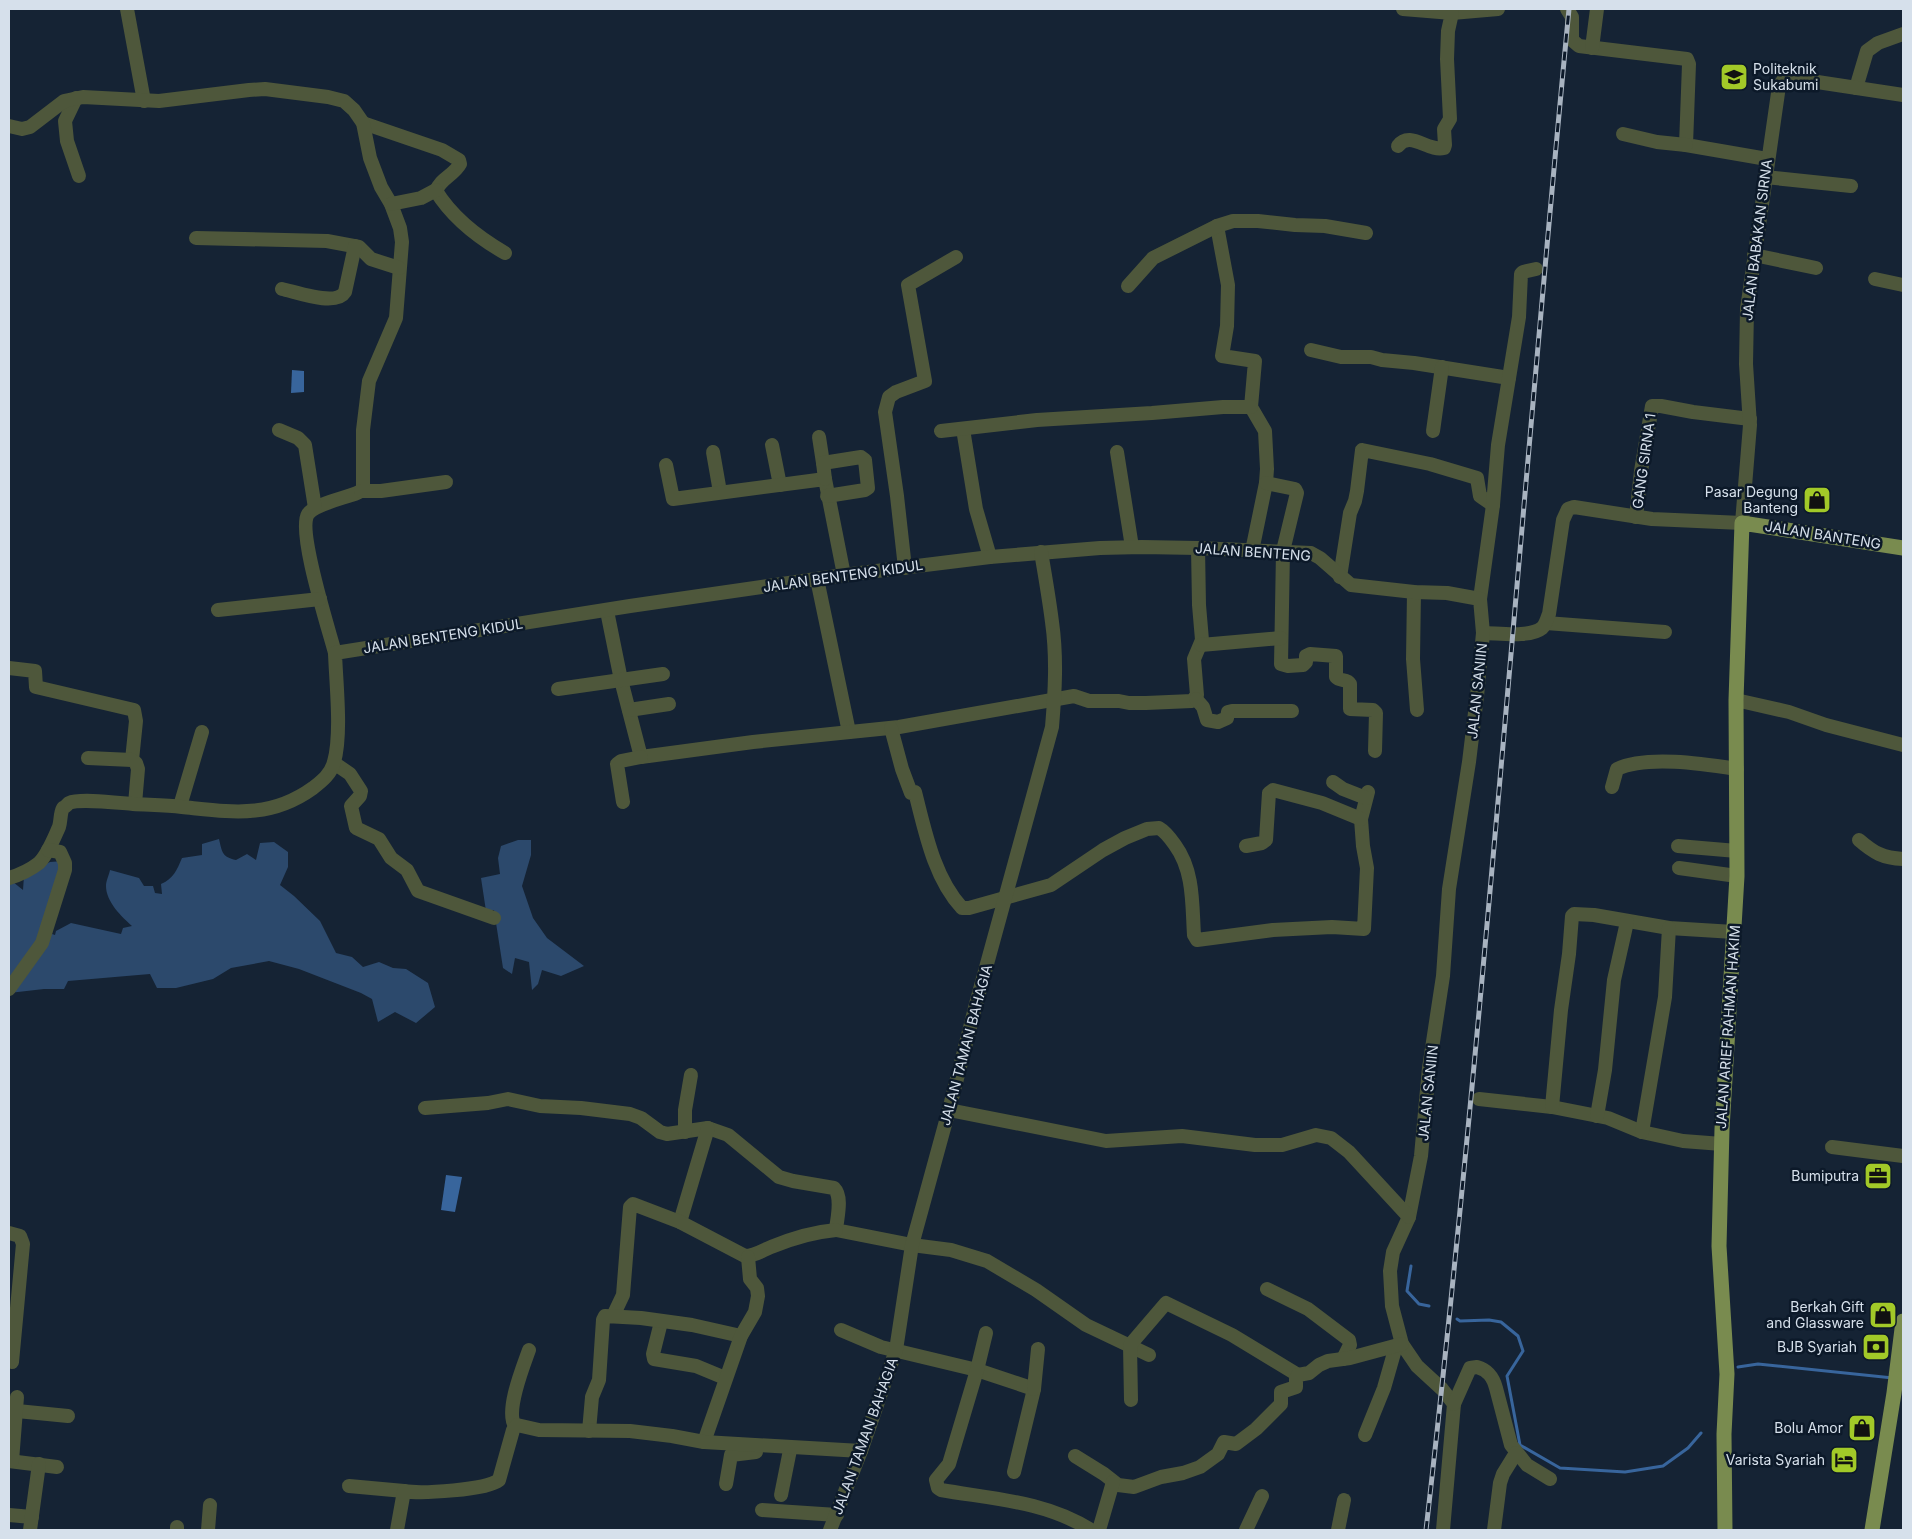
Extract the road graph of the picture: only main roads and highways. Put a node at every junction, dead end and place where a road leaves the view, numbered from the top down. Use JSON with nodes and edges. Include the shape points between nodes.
{"nodes":[{"id":1,"x":1742,"y":523,"type":"joint"},
{"id":2,"x":1903,"y":548,"type":"edge"},
{"id":3,"x":1903,"y":1321,"type":"edge"},
{"id":4,"x":1725,"y":1530,"type":"edge"},
{"id":5,"x":1872,"y":1530,"type":"edge"}],
"edges":[{"from":1,"to":2,"type":"main road","name":"JALAN BANTENG"},
{"from":1,"to":4,"type":"main road","name":"JALAN ARIEF RAHMAN HAKIM","via":[[1736,700],[1737,876],[1719,1246],[1726,1374]]},
{"from":3,"to":5,"type":"main road"}]}
